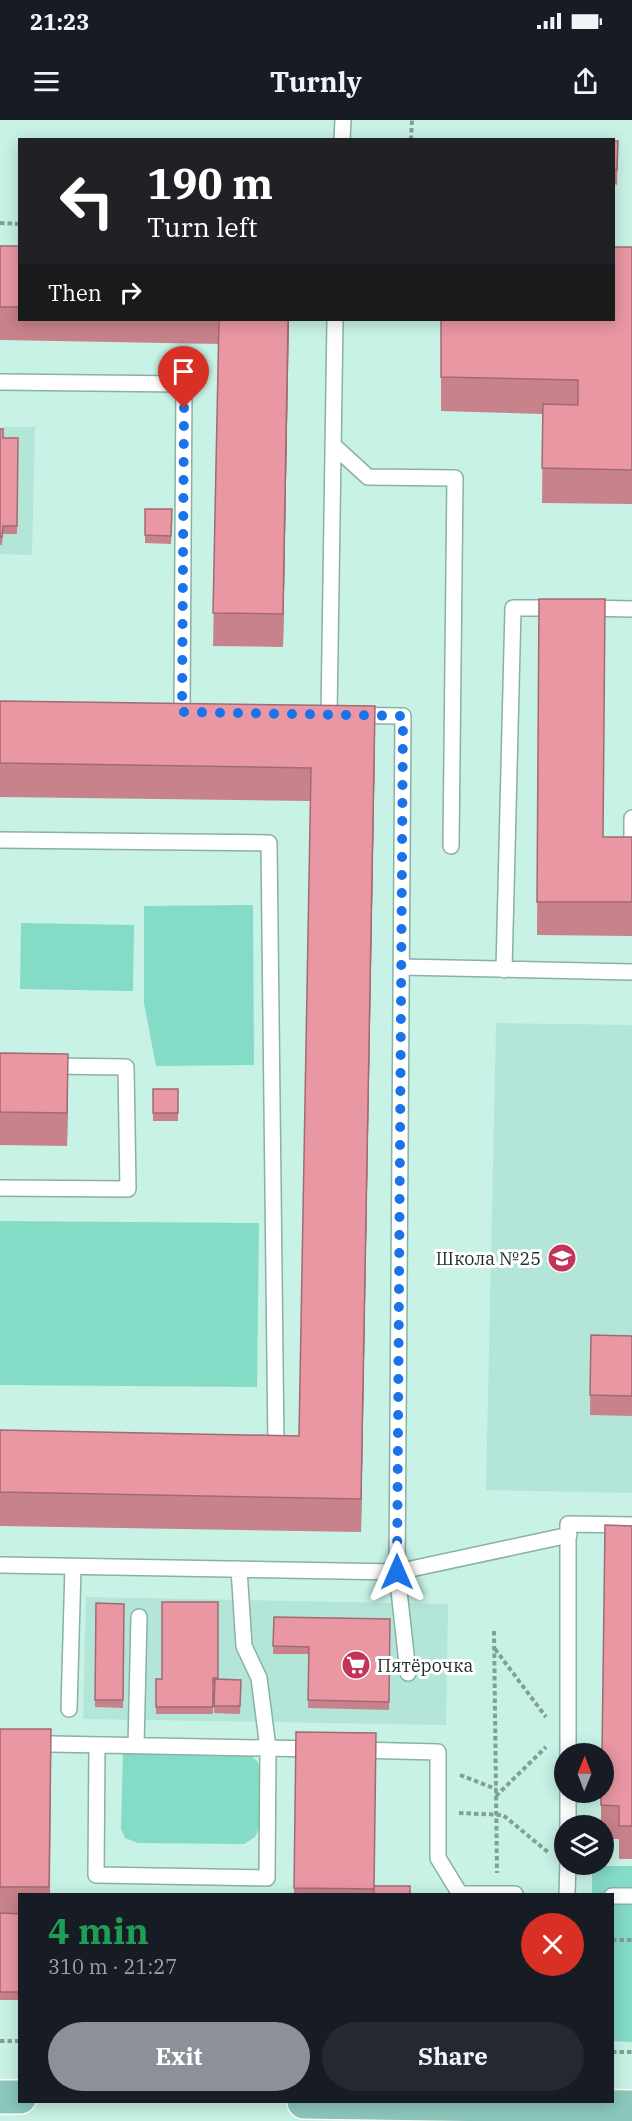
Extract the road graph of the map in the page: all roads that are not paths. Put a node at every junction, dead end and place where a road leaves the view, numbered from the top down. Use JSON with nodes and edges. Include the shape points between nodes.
{"nodes":[{"id":1,"x":342,"y":120,"type":"edge"},
{"id":2,"x":342,"y":138,"type":"edge"},
{"id":3,"x":335,"y":321,"type":"edge"},
{"id":4,"x":0,"y":382,"type":"edge"},
{"id":5,"x":333,"y":445,"type":"junction"},
{"id":6,"x":632,"y":609,"type":"edge"},
{"id":7,"x":182,"y":712,"type":"edge"},
{"id":8,"x":632,"y":818,"type":"edge"},
{"id":9,"x":0,"y":840,"type":"edge"},
{"id":10,"x":632,"y":845,"type":"edge"},
{"id":11,"x":452,"y":846,"type":"dead end"},
{"id":12,"x":401,"y":968,"type":"junction"},
{"id":13,"x":504,"y":970,"type":"junction"},
{"id":14,"x":632,"y":972,"type":"edge"},
{"id":15,"x":34,"y":1065,"type":"edge"},
{"id":16,"x":0,"y":1188,"type":"edge"},
{"id":17,"x":254,"y":1447,"type":"edge"},
{"id":18,"x":632,"y":1525,"type":"edge"},
{"id":19,"x":569,"y":1535,"type":"junction"},
{"id":20,"x":0,"y":1566,"type":"edge"},
{"id":21,"x":73,"y":1567,"type":"junction"},
{"id":22,"x":239,"y":1569,"type":"junction"},
{"id":23,"x":397,"y":1572,"type":"junction"},
{"id":24,"x":139,"y":1617,"type":"dead end"},
{"id":25,"x":408,"y":1673,"type":"dead end"},
{"id":26,"x":69,"y":1709,"type":"dead end"},
{"id":27,"x":0,"y":1743,"type":"edge"},
{"id":28,"x":565,"y":1743,"type":"edge"},
{"id":29,"x":97,"y":1745,"type":"junction"},
{"id":30,"x":136,"y":1746,"type":"junction"},
{"id":31,"x":268,"y":1748,"type":"junction"},
{"id":32,"x":568,"y":1875,"type":"edge"},
{"id":33,"x":459,"y":1893,"type":"edge"},
{"id":34,"x":567,"y":1893,"type":"edge"},
{"id":35,"x":614,"y":1896,"type":"edge"},
{"id":36,"x":632,"y":1896,"type":"edge"},
{"id":37,"x":0,"y":2097,"type":"edge"},
{"id":38,"x":18,"y":2097,"type":"edge"},
{"id":39,"x":471,"y":2103,"type":"edge"},
{"id":40,"x":632,"y":2107,"type":"edge"}],
"edges":[{"from":1,"to":2,"type":"lane"},
{"from":3,"to":5,"type":"lane"},
{"from":4,"to":7,"type":"lane","via":[[184,384]]},
{"from":5,"to":11,"type":"lane","via":[[368,477],[455,477]]},
{"from":5,"to":12,"type":"lane","via":[[324,715],[403,716]]},
{"from":6,"to":13,"type":"lane","via":[[513,608]]},
{"from":8,"to":10,"type":"lane"},
{"from":9,"to":17,"type":"lane","via":[[269,843],[276,1447]]},
{"from":12,"to":13,"type":"lane"},
{"from":12,"to":23,"type":"lane"},
{"from":13,"to":14,"type":"lane"},
{"from":15,"to":16,"type":"lane","via":[[126,1067],[128,1189]]},
{"from":18,"to":19,"type":"lane","via":[[568,1524]]},
{"from":19,"to":23,"type":"lane"},
{"from":19,"to":28,"type":"lane"},
{"from":20,"to":21,"type":"lane"},
{"from":21,"to":22,"type":"lane"},
{"from":21,"to":26,"type":"lane"},
{"from":22,"to":23,"type":"lane"},
{"from":22,"to":31,"type":"lane","via":[[244,1646],[259,1678]]},
{"from":23,"to":25,"type":"lane"},
{"from":24,"to":30,"type":"lane"},
{"from":27,"to":29,"type":"lane"},
{"from":29,"to":30,"type":"lane"},
{"from":29,"to":31,"type":"lane","via":[[96,1875],[256,1878],[267,1878]]},
{"from":30,"to":31,"type":"lane"},
{"from":31,"to":33,"type":"lane","via":[[438,1752],[438,1858]]},
{"from":32,"to":34,"type":"lane"},
{"from":35,"to":36,"type":"lane"},
{"from":37,"to":38,"type":"main road"},
{"from":39,"to":40,"type":"main road"}]}
